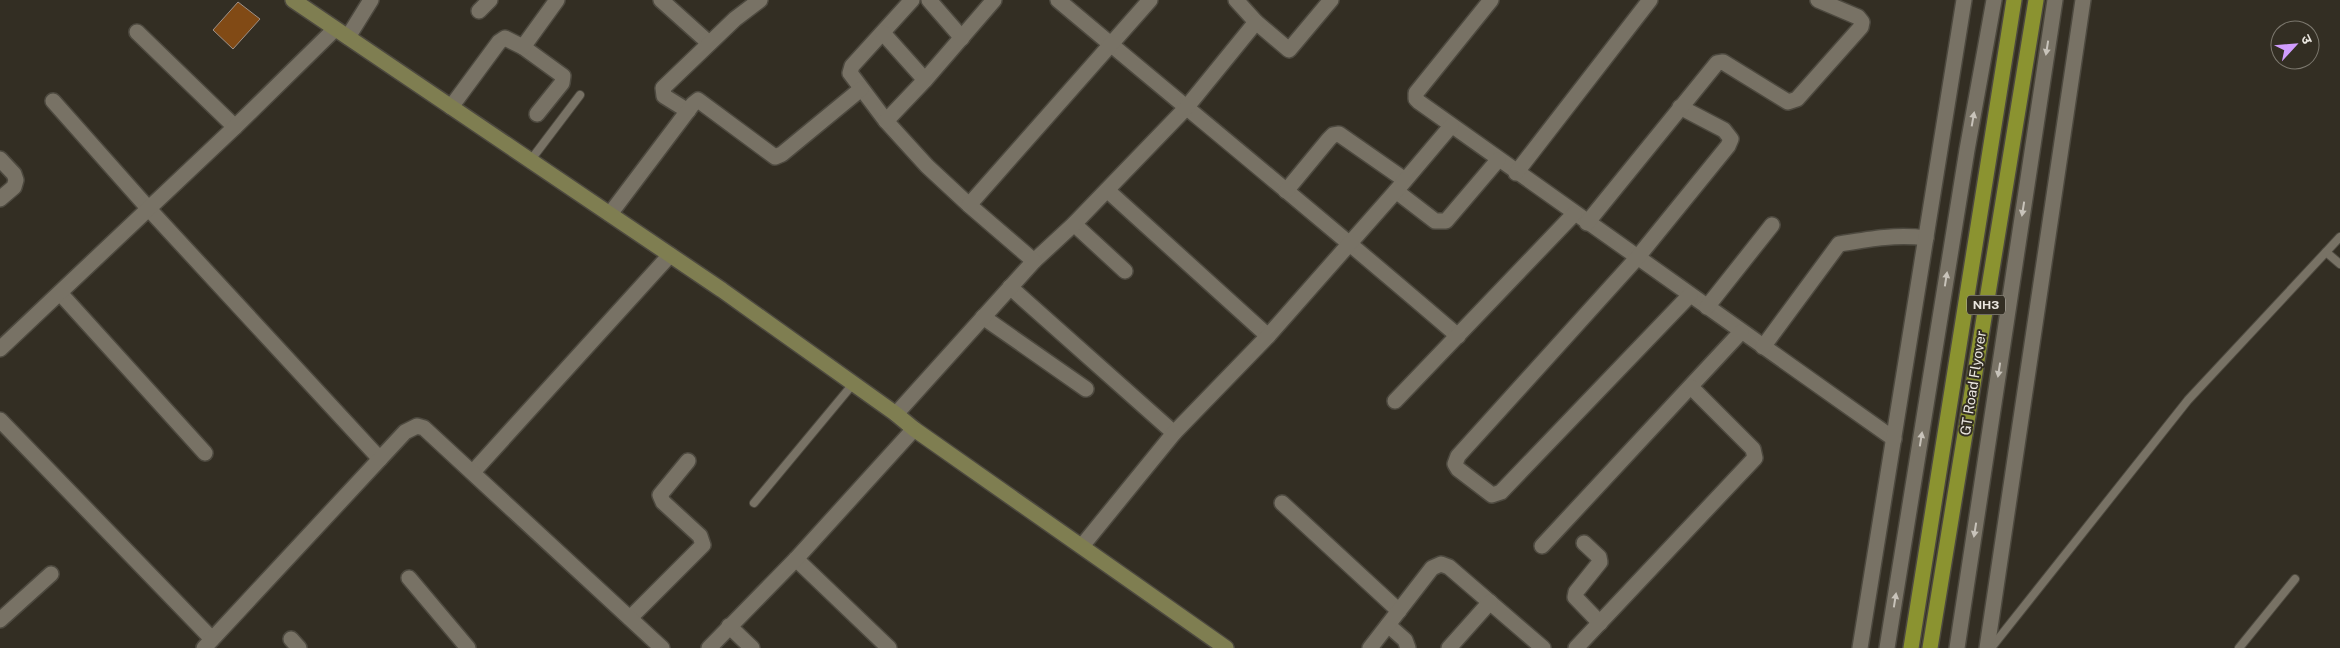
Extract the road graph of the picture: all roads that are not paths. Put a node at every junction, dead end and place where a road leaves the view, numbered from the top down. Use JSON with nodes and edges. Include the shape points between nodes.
{"nodes":[{"id":1,"x":293,"y":0,"type":"edge"},
{"id":2,"x":370,"y":0,"type":"edge"},
{"id":3,"x":490,"y":0,"type":"edge"},
{"id":4,"x":557,"y":0,"type":"edge"},
{"id":5,"x":661,"y":0,"type":"edge"},
{"id":6,"x":760,"y":0,"type":"edge"},
{"id":7,"x":912,"y":0,"type":"edge"},
{"id":8,"x":929,"y":0,"type":"edge"},
{"id":9,"x":994,"y":0,"type":"edge"},
{"id":10,"x":1058,"y":0,"type":"edge"},
{"id":11,"x":1150,"y":0,"type":"edge"},
{"id":12,"x":1236,"y":0,"type":"edge"},
{"id":13,"x":1331,"y":0,"type":"edge"},
{"id":14,"x":1491,"y":0,"type":"edge"},
{"id":15,"x":1650,"y":0,"type":"edge"},
{"id":16,"x":1818,"y":0,"type":"edge"},
{"id":17,"x":1963,"y":0,"type":"edge"},
{"id":18,"x":1994,"y":0,"type":"edge"},
{"id":19,"x":2014,"y":0,"type":"edge"},
{"id":20,"x":2036,"y":0,"type":"edge"},
{"id":21,"x":2055,"y":0,"type":"edge"},
{"id":22,"x":2083,"y":0,"type":"edge"},
{"id":23,"x":479,"y":11,"type":"dead end"},
{"id":24,"x":1256,"y":22,"type":"junction"},
{"id":25,"x":137,"y":32,"type":"dead end"},
{"id":26,"x":342,"y":33,"type":"junction"},
{"id":27,"x":882,"y":33,"type":"junction"},
{"id":28,"x":962,"y":38,"type":"junction"},
{"id":29,"x":709,"y":43,"type":"junction"},
{"id":30,"x":1111,"y":45,"type":"junction"},
{"id":31,"x":523,"y":47,"type":"junction"},
{"id":32,"x":925,"y":80,"type":"junction"},
{"id":33,"x":861,"y":89,"type":"junction"},
{"id":34,"x":580,"y":95,"type":"dead end"},
{"id":35,"x":53,"y":101,"type":"dead end"},
{"id":36,"x":451,"y":107,"type":"junction"},
{"id":37,"x":1680,"y":107,"type":"junction"},
{"id":38,"x":1186,"y":108,"type":"junction"},
{"id":39,"x":688,"y":111,"type":"junction"},
{"id":40,"x":537,"y":114,"type":"dead end"},
{"id":41,"x":886,"y":121,"type":"junction"},
{"id":42,"x":1451,"y":126,"type":"junction"},
{"id":43,"x":236,"y":127,"type":"junction"},
{"id":44,"x":0,"y":159,"type":"edge"},
{"id":45,"x":1498,"y":160,"type":"junction"},
{"id":46,"x":530,"y":161,"type":"junction"},
{"id":47,"x":1516,"y":173,"type":"junction"},
{"id":48,"x":1401,"y":186,"type":"junction"},
{"id":49,"x":1107,"y":190,"type":"junction"},
{"id":50,"x":1286,"y":191,"type":"junction"},
{"id":51,"x":0,"y":199,"type":"edge"},
{"id":52,"x":969,"y":205,"type":"junction"},
{"id":53,"x":148,"y":208,"type":"junction"},
{"id":54,"x":610,"y":214,"type":"junction"},
{"id":55,"x":1574,"y":214,"type":"junction"},
{"id":56,"x":1587,"y":223,"type":"junction"},
{"id":57,"x":1074,"y":224,"type":"junction"},
{"id":58,"x":1772,"y":225,"type":"dead end"},
{"id":59,"x":2340,"y":237,"type":"edge"},
{"id":60,"x":1926,"y":238,"type":"junction"},
{"id":61,"x":1350,"y":243,"type":"junction"},
{"id":62,"x":2326,"y":252,"type":"junction"},
{"id":63,"x":670,"y":255,"type":"junction"},
{"id":64,"x":1637,"y":258,"type":"junction"},
{"id":65,"x":1034,"y":261,"type":"junction"},
{"id":66,"x":2340,"y":264,"type":"edge"},
{"id":67,"x":1125,"y":271,"type":"dead end"},
{"id":68,"x":1010,"y":287,"type":"junction"},
{"id":69,"x":60,"y":293,"type":"junction"},
{"id":70,"x":1690,"y":295,"type":"junction"},
{"id":71,"x":1707,"y":307,"type":"junction"},
{"id":72,"x":983,"y":317,"type":"junction"},
{"id":73,"x":1741,"y":332,"type":"junction"},
{"id":74,"x":1268,"y":336,"type":"junction"},
{"id":75,"x":1458,"y":336,"type":"junction"},
{"id":76,"x":1762,"y":347,"type":"junction"},
{"id":77,"x":0,"y":348,"type":"edge"},
{"id":78,"x":853,"y":384,"type":"junction"},
{"id":79,"x":1691,"y":387,"type":"junction"},
{"id":80,"x":1086,"y":389,"type":"dead end"},
{"id":81,"x":1395,"y":401,"type":"dead end"},
{"id":82,"x":896,"y":414,"type":"junction"},
{"id":83,"x":0,"y":420,"type":"edge"},
{"id":84,"x":914,"y":429,"type":"junction"},
{"id":85,"x":1174,"y":433,"type":"junction"},
{"id":86,"x":1894,"y":439,"type":"junction"},
{"id":87,"x":205,"y":453,"type":"dead end"},
{"id":88,"x":380,"y":459,"type":"junction"},
{"id":89,"x":688,"y":461,"type":"dead end"},
{"id":90,"x":473,"y":472,"type":"junction"},
{"id":91,"x":754,"y":503,"type":"dead end"},
{"id":92,"x":1282,"y":503,"type":"dead end"},
{"id":93,"x":1584,"y":544,"type":"dead end"},
{"id":94,"x":1082,"y":546,"type":"junction"},
{"id":95,"x":1542,"y":546,"type":"dead end"},
{"id":96,"x":796,"y":558,"type":"junction"},
{"id":97,"x":51,"y":574,"type":"dead end"},
{"id":98,"x":409,"y":578,"type":"dead end"},
{"id":99,"x":2295,"y":579,"type":"dead end"},
{"id":100,"x":1490,"y":602,"type":"junction"},
{"id":101,"x":1399,"y":611,"type":"junction"},
{"id":102,"x":630,"y":618,"type":"junction"},
{"id":103,"x":0,"y":620,"type":"edge"},
{"id":104,"x":1600,"y":623,"type":"junction"},
{"id":105,"x":1388,"y":625,"type":"junction"},
{"id":106,"x":729,"y":626,"type":"junction"},
{"id":107,"x":208,"y":644,"type":"edge"},
{"id":108,"x":468,"y":648,"type":"edge"},
{"id":109,"x":662,"y":648,"type":"edge"},
{"id":110,"x":709,"y":648,"type":"edge"},
{"id":111,"x":752,"y":648,"type":"edge"},
{"id":112,"x":889,"y":648,"type":"edge"},
{"id":113,"x":1226,"y":648,"type":"edge"},
{"id":114,"x":1370,"y":648,"type":"edge"},
{"id":115,"x":1408,"y":648,"type":"edge"},
{"id":116,"x":1449,"y":648,"type":"edge"},
{"id":117,"x":1543,"y":648,"type":"edge"},
{"id":118,"x":1576,"y":648,"type":"edge"},
{"id":119,"x":1860,"y":648,"type":"edge"},
{"id":120,"x":1887,"y":648,"type":"edge"},
{"id":121,"x":1911,"y":648,"type":"edge"},
{"id":122,"x":1930,"y":648,"type":"edge"},
{"id":123,"x":1957,"y":648,"type":"edge"},
{"id":124,"x":1987,"y":648,"type":"edge"},
{"id":125,"x":1991,"y":648,"type":"edge"},
{"id":126,"x":2239,"y":648,"type":"edge"}],
"edges":[{"from":1,"to":26,"type":"main road"},
{"from":2,"to":26,"type":"street"},
{"from":3,"to":23,"type":"street"},
{"from":4,"to":31,"type":"street"},
{"from":5,"to":29,"type":"street"},
{"from":6,"to":29,"type":"street"},
{"from":7,"to":27,"type":"street"},
{"from":8,"to":28,"type":"street"},
{"from":9,"to":28,"type":"street"},
{"from":10,"to":30,"type":"street"},
{"from":11,"to":30,"type":"street"},
{"from":12,"to":24,"type":"street"},
{"from":13,"to":24,"type":"street","via":[[1289,50]]},
{"from":14,"to":42,"type":"street","via":[[1416,93],[1419,102]]},
{"from":15,"to":47,"type":"street"},
{"from":16,"to":37,"type":"street","via":[[1858,17],[1861,27],[1797,99],[1788,102],[1719,62]]},
{"from":17,"to":60,"type":"street"},
{"from":120,"to":18,"type":"street","one_way":true},
{"from":19,"to":121,"type":"highway","name":"GT Road Flyover","number":"NH3"},
{"from":20,"to":122,"type":"highway","name":"GT Road Flyover","number":"NH3"},
{"from":21,"to":123,"type":"street","one_way":true},
{"from":22,"to":124,"type":"street"},
{"from":24,"to":38,"type":"street"},
{"from":25,"to":43,"type":"street"},
{"from":26,"to":36,"type":"main road"},
{"from":26,"to":43,"type":"street"},
{"from":27,"to":32,"type":"street"},
{"from":27,"to":33,"type":"street","via":[[850,70]]},
{"from":28,"to":32,"type":"street"},
{"from":29,"to":39,"type":"street","via":[[663,88],[664,96]]},
{"from":30,"to":38,"type":"street"},
{"from":30,"to":52,"type":"street"},
{"from":31,"to":36,"type":"street","via":[[502,39]]},
{"from":31,"to":40,"type":"street","via":[[563,76],[562,83]]},
{"from":32,"to":41,"type":"street"},
{"from":33,"to":39,"type":"street","via":[[782,154],[775,156],[701,100],[695,101]]},
{"from":33,"to":41,"type":"street"},
{"from":34,"to":46,"type":"lane"},
{"from":35,"to":53,"type":"street"},
{"from":36,"to":46,"type":"main road"},
{"from":37,"to":56,"type":"street"},
{"from":37,"to":64,"type":"street","via":[[1724,130],[1731,139]]},
{"from":38,"to":49,"type":"street"},
{"from":38,"to":50,"type":"street"},
{"from":39,"to":54,"type":"street"},
{"from":41,"to":52,"type":"street"},
{"from":42,"to":45,"type":"street"},
{"from":42,"to":48,"type":"street"},
{"from":43,"to":53,"type":"street"},
{"from":44,"to":51,"type":"street","via":[[16,180],[14,187]]},
{"from":45,"to":47,"type":"street"},
{"from":45,"to":48,"type":"street","via":[[1446,221],[1435,221]]},
{"from":46,"to":54,"type":"main road"},
{"from":47,"to":55,"type":"street"},
{"from":48,"to":50,"type":"street","via":[[1345,136],[1333,135]]},
{"from":48,"to":61,"type":"street"},
{"from":49,"to":57,"type":"street"},
{"from":49,"to":74,"type":"street"},
{"from":50,"to":61,"type":"street"},
{"from":52,"to":65,"type":"street"},
{"from":53,"to":69,"type":"street"},
{"from":53,"to":88,"type":"street"},
{"from":54,"to":63,"type":"main road"},
{"from":55,"to":56,"type":"street"},
{"from":55,"to":75,"type":"street"},
{"from":56,"to":64,"type":"street"},
{"from":57,"to":65,"type":"street"},
{"from":57,"to":67,"type":"street"},
{"from":58,"to":71,"type":"street"},
{"from":59,"to":62,"type":"lane"},
{"from":60,"to":76,"type":"street","via":[[1903,235],[1839,244]]},
{"from":60,"to":86,"type":"street"},
{"from":61,"to":74,"type":"street"},
{"from":61,"to":75,"type":"street"},
{"from":62,"to":66,"type":"lane"},
{"from":62,"to":125,"type":"lane","via":[[2188,400]]},
{"from":63,"to":78,"type":"main road"},
{"from":63,"to":90,"type":"street"},
{"from":64,"to":70,"type":"street"},
{"from":64,"to":70,"type":"street","via":[[1458,456],[1455,464],[1458,469],[1489,493],[1501,492]]},
{"from":65,"to":68,"type":"street"},
{"from":68,"to":72,"type":"street"},
{"from":68,"to":85,"type":"street"},
{"from":69,"to":77,"type":"street"},
{"from":69,"to":87,"type":"street"},
{"from":70,"to":71,"type":"street"},
{"from":71,"to":73,"type":"street"},
{"from":72,"to":80,"type":"street"},
{"from":72,"to":82,"type":"street"},
{"from":73,"to":76,"type":"street"},
{"from":73,"to":79,"type":"street"},
{"from":74,"to":85,"type":"street"},
{"from":75,"to":81,"type":"street"},
{"from":76,"to":86,"type":"street"},
{"from":78,"to":82,"type":"main road"},
{"from":78,"to":91,"type":"lane"},
{"from":79,"to":95,"type":"street"},
{"from":79,"to":104,"type":"street","via":[[1753,450],[1755,458]]},
{"from":82,"to":84,"type":"main road"},
{"from":83,"to":107,"type":"street"},
{"from":84,"to":94,"type":"main road"},
{"from":84,"to":96,"type":"street"},
{"from":85,"to":94,"type":"street"},
{"from":86,"to":119,"type":"street"},
{"from":88,"to":90,"type":"street","via":[[405,432],[417,426],[424,428]]},
{"from":88,"to":107,"type":"street"},
{"from":89,"to":102,"type":"street","via":[[660,495],[663,502],[700,536],[703,545]]},
{"from":90,"to":102,"type":"street"},
{"from":92,"to":101,"type":"street"},
{"from":93,"to":104,"type":"street","via":[[1599,557],[1600,562],[1575,597]]},
{"from":94,"to":113,"type":"main road"},
{"from":96,"to":106,"type":"street"},
{"from":96,"to":112,"type":"street"},
{"from":97,"to":103,"type":"street"},
{"from":98,"to":108,"type":"street"},
{"from":99,"to":126,"type":"lane"},
{"from":100,"to":101,"type":"street","via":[[1448,566],[1441,564],[1432,568]]},
{"from":100,"to":116,"type":"street"},
{"from":100,"to":117,"type":"street"},
{"from":101,"to":105,"type":"street"},
{"from":102,"to":109,"type":"street"},
{"from":104,"to":118,"type":"street"},
{"from":105,"to":114,"type":"street"},
{"from":105,"to":115,"type":"street","via":[[1405,640]]},
{"from":106,"to":110,"type":"street"},
{"from":106,"to":111,"type":"street"}]}
